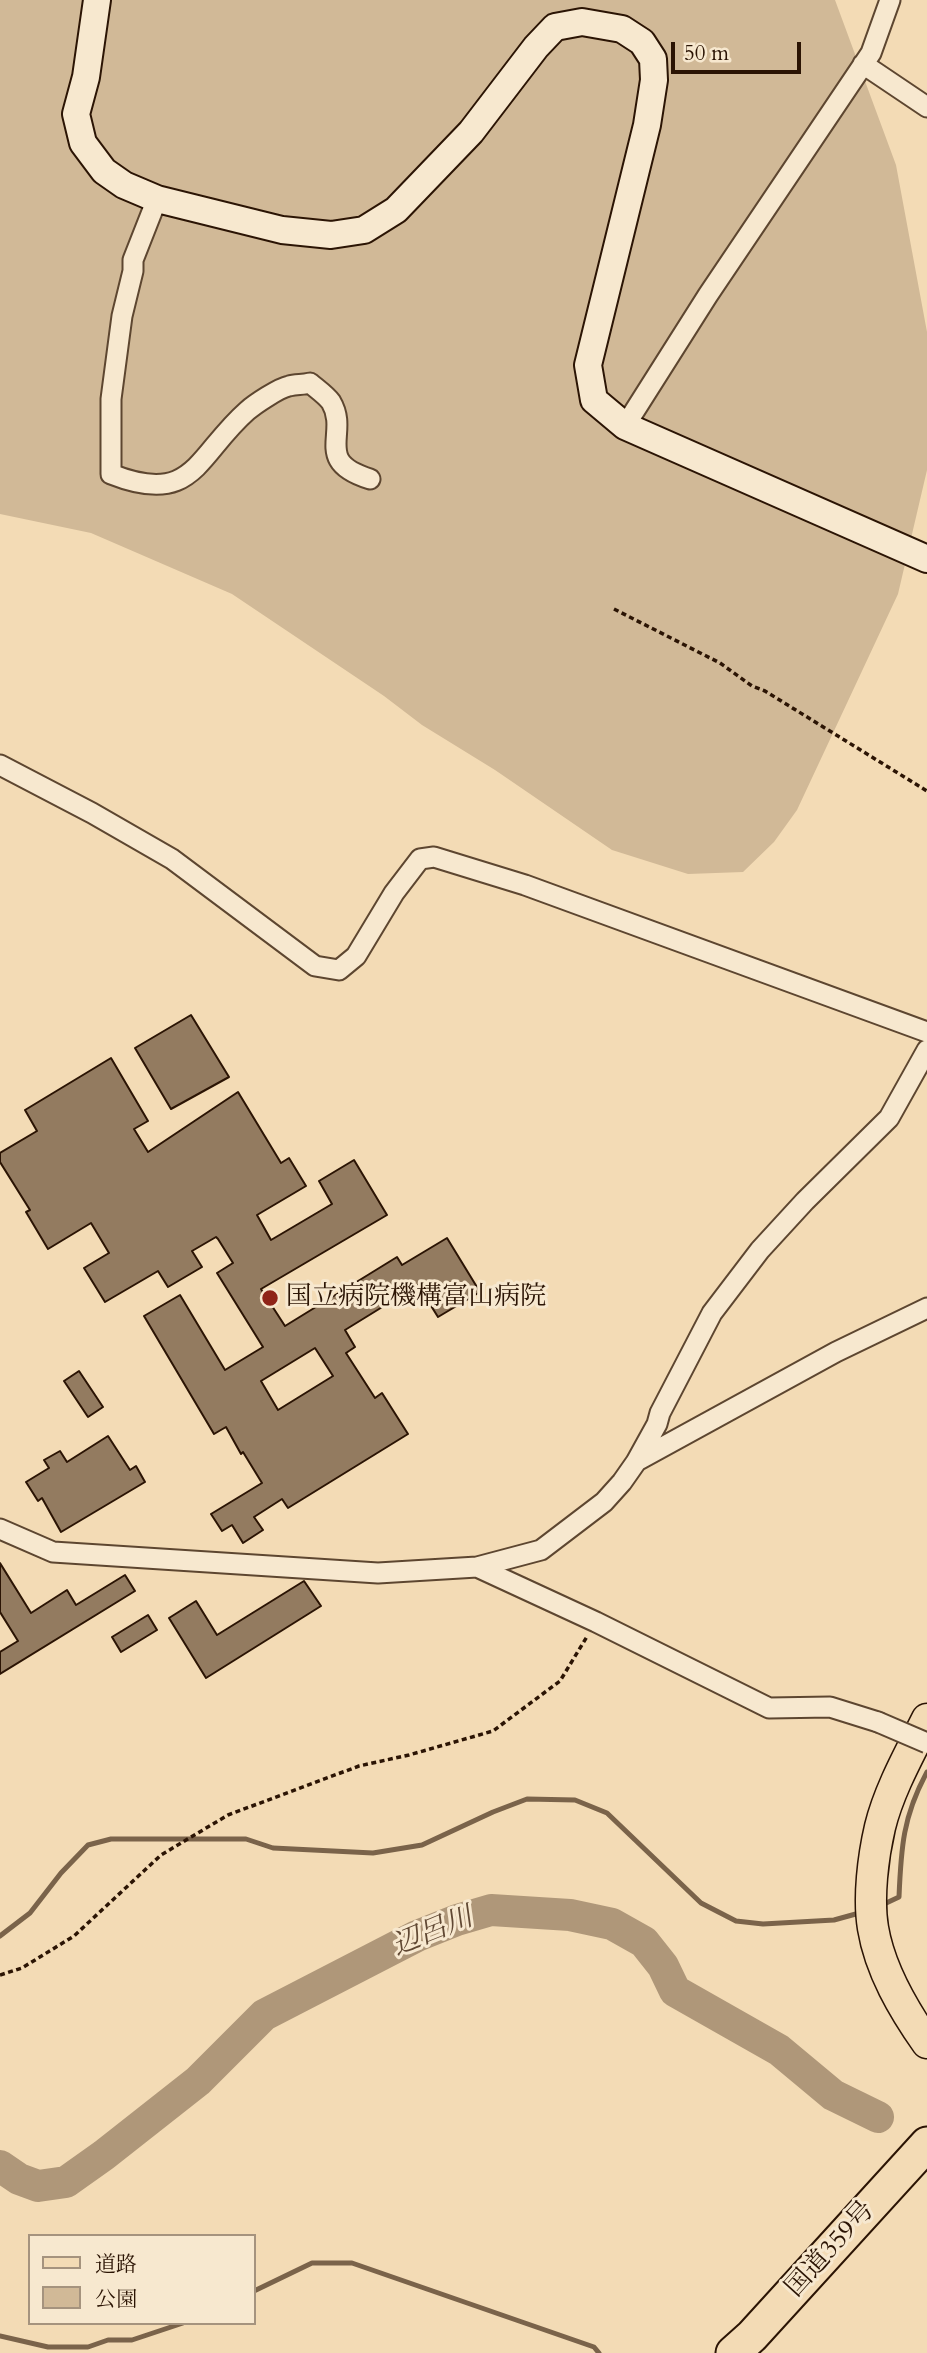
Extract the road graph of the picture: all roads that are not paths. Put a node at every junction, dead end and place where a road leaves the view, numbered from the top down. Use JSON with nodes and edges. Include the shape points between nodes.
{"nodes":[{"id":1,"x":97,"y":0,"type":"edge"},
{"id":2,"x":890,"y":0,"type":"edge"},
{"id":3,"x":863,"y":64,"type":"junction"},
{"id":4,"x":927,"y":107,"type":"edge"},
{"id":5,"x":158,"y":199,"type":"junction"},
{"id":6,"x":625,"y":426,"type":"junction"},
{"id":7,"x":370,"y":479,"type":"dead end"},
{"id":8,"x":927,"y":559,"type":"edge"},
{"id":9,"x":0,"y":765,"type":"edge"},
{"id":10,"x":927,"y":1032,"type":"edge"},
{"id":11,"x":927,"y":1050,"type":"edge"},
{"id":12,"x":927,"y":1308,"type":"edge"},
{"id":13,"x":636,"y":1462,"type":"junction"},
{"id":14,"x":0,"y":1529,"type":"edge"},
{"id":15,"x":477,"y":1567,"type":"junction"},
{"id":16,"x":927,"y":1719,"type":"edge"},
{"id":17,"x":927,"y":1742,"type":"edge"},
{"id":18,"x":927,"y":2043,"type":"edge"},
{"id":19,"x":927,"y":2144,"type":"edge"},
{"id":20,"x":733,"y":2353,"type":"edge"}],
"edges":[{"from":1,"to":5,"type":"street","via":[[76,114],[83,143],[104,171],[124,186]]},
{"from":2,"to":3,"type":"street"},
{"from":3,"to":4,"type":"street"},
{"from":3,"to":6,"type":"street"},
{"from":5,"to":6,"type":"street","via":[[282,230],[331,235],[364,230],[396,210],[471,132],[555,27],[582,22],[622,29],[642,42],[653,59],[654,79],[647,125],[587,365],[594,400]]},
{"from":5,"to":7,"type":"street","via":[[133,260],[122,316],[111,398],[111,474],[132,482],[172,484],[190,474],[248,410],[286,386],[310,383],[330,400],[335,411],[336,454],[353,474]]},
{"from":6,"to":8,"type":"street"},
{"from":9,"to":10,"type":"street","via":[[172,859],[315,967],[339,970],[356,956],[420,859],[434,857],[525,885]]},
{"from":11,"to":13,"type":"street","via":[[889,1118],[760,1250],[712,1313]]},
{"from":12,"to":13,"type":"street","via":[[836,1352]]},
{"from":13,"to":15,"type":"street","via":[[604,1502],[541,1550]]},
{"from":14,"to":15,"type":"street","via":[[53,1552],[378,1573]]},
{"from":15,"to":17,"type":"street","bridge":true,"via":[[769,1708],[830,1707]]},
{"from":16,"to":18,"type":"main road","via":[[881,1825],[873,1927],[885,1970],[908,2017]]},
{"from":19,"to":20,"type":"highway","name":"国道359号"}]}
